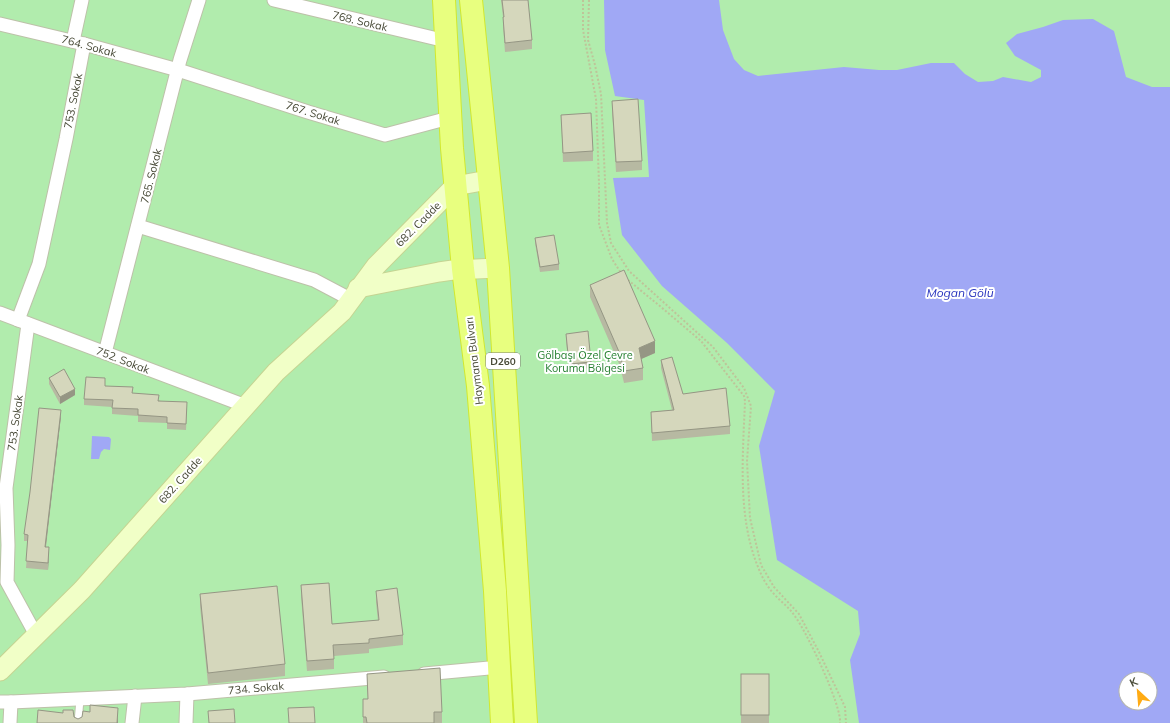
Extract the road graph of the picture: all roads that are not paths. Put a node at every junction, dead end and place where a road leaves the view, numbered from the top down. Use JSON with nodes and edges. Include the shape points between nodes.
{"nodes":[{"id":1,"x":82,"y":0,"type":"edge"},
{"id":2,"x":199,"y":0,"type":"edge"},
{"id":3,"x":274,"y":0,"type":"edge"},
{"id":4,"x":444,"y":0,"type":"edge"},
{"id":5,"x":471,"y":0,"type":"edge"},
{"id":6,"x":0,"y":24,"type":"edge"},
{"id":7,"x":446,"y":41,"type":"junction"},
{"id":8,"x":78,"y":43,"type":"junction"},
{"id":9,"x":178,"y":70,"type":"junction"},
{"id":10,"x":449,"y":118,"type":"junction"},
{"id":11,"x":488,"y":180,"type":"junction"},
{"id":12,"x":455,"y":186,"type":"junction"},
{"id":13,"x":138,"y":226,"type":"junction"},
{"id":14,"x":498,"y":268,"type":"junction"},
{"id":15,"x":462,"y":269,"type":"junction"},
{"id":16,"x":354,"y":293,"type":"junction"},
{"id":17,"x":0,"y":313,"type":"edge"},
{"id":18,"x":23,"y":322,"type":"junction"},
{"id":19,"x":105,"y":353,"type":"junction"},
{"id":20,"x":246,"y":406,"type":"junction"},
{"id":21,"x":3,"y":506,"type":"edge"},
{"id":22,"x":36,"y":635,"type":"junction"},
{"id":23,"x":500,"y":667,"type":"junction"},
{"id":24,"x":0,"y":671,"type":"edge"},
{"id":25,"x":414,"y":675,"type":"edge"},
{"id":26,"x":398,"y":676,"type":"edge"},
{"id":27,"x":187,"y":694,"type":"junction"},
{"id":28,"x":134,"y":696,"type":"junction"},
{"id":29,"x":80,"y":699,"type":"junction"},
{"id":30,"x":6,"y":702,"type":"edge"},
{"id":31,"x":10,"y":723,"type":"edge"},
{"id":32,"x":78,"y":723,"type":"edge"},
{"id":33,"x":132,"y":723,"type":"edge"},
{"id":34,"x":186,"y":723,"type":"edge"},
{"id":35,"x":502,"y":723,"type":"edge"},
{"id":36,"x":526,"y":723,"type":"edge"}],
"edges":[{"from":1,"to":8,"type":"street","name":"753. Sokak"},
{"from":2,"to":9,"type":"street","name":"765. Sokak"},
{"from":3,"to":7,"type":"street","name":"768. Sokak"},
{"from":4,"to":7,"type":"highway","name":"Haymana Bulvarı","number":"D260"},
{"from":5,"to":11,"type":"highway","number":"D260"},
{"from":6,"to":8,"type":"street","name":"764. Sokak"},
{"from":7,"to":10,"type":"highway","name":"Haymana Bulvarı","number":"D260"},
{"from":8,"to":9,"type":"street","name":"764. Sokak"},
{"from":8,"to":18,"type":"street","name":"753. Sokak","via":[[66,140],[39,264]]},
{"from":9,"to":10,"type":"street","name":"767. Sokak","via":[[385,135]]},
{"from":9,"to":13,"type":"street","name":"765. Sokak"},
{"from":10,"to":12,"type":"highway","name":"Haymana Bulvarı","number":"D260"},
{"from":11,"to":12,"type":"main road"},
{"from":11,"to":14,"type":"highway","number":"D260"},
{"from":12,"to":15,"type":"highway","name":"Haymana Bulvarı","number":"D260"},
{"from":12,"to":16,"type":"main road","name":"682. Cadde","via":[[376,266]]},
{"from":13,"to":16,"type":"street"},
{"from":13,"to":19,"type":"street","name":"765. Sokak"},
{"from":14,"to":15,"type":"main road"},
{"from":14,"to":36,"type":"highway","number":"D260"},
{"from":15,"to":16,"type":"main road","via":[[410,276]]},
{"from":15,"to":23,"type":"highway","name":"Haymana Bulvarı","number":"D260","via":[[478,386]]},
{"from":16,"to":20,"type":"main road","name":"682. Cadde","via":[[342,312],[276,372]]},
{"from":17,"to":18,"type":"street","name":"752. Sokak"},
{"from":18,"to":19,"type":"street","name":"752. Sokak"},
{"from":18,"to":21,"type":"street","name":"753. Sokak"},
{"from":19,"to":20,"type":"street","name":"752. Sokak"},
{"from":20,"to":22,"type":"main road","name":"682. Cadde","via":[[82,590]]},
{"from":21,"to":22,"type":"street","name":"753. Sokak","via":[[8,544],[7,582]]},
{"from":22,"to":24,"type":"main road","name":"682. Cadde"},
{"from":23,"to":25,"type":"street"},
{"from":23,"to":35,"type":"highway","name":"Haymana Bulvarı","number":"D260"},
{"from":26,"to":27,"type":"street","name":"734. Sokak"},
{"from":27,"to":28,"type":"street","name":"734. Sokak"},
{"from":27,"to":34,"type":"street"},
{"from":28,"to":29,"type":"street","name":"734. Sokak"},
{"from":28,"to":33,"type":"street"},
{"from":29,"to":30,"type":"street","name":"734. Sokak"},
{"from":29,"to":32,"type":"lane"},
{"from":30,"to":31,"type":"street"}]}
